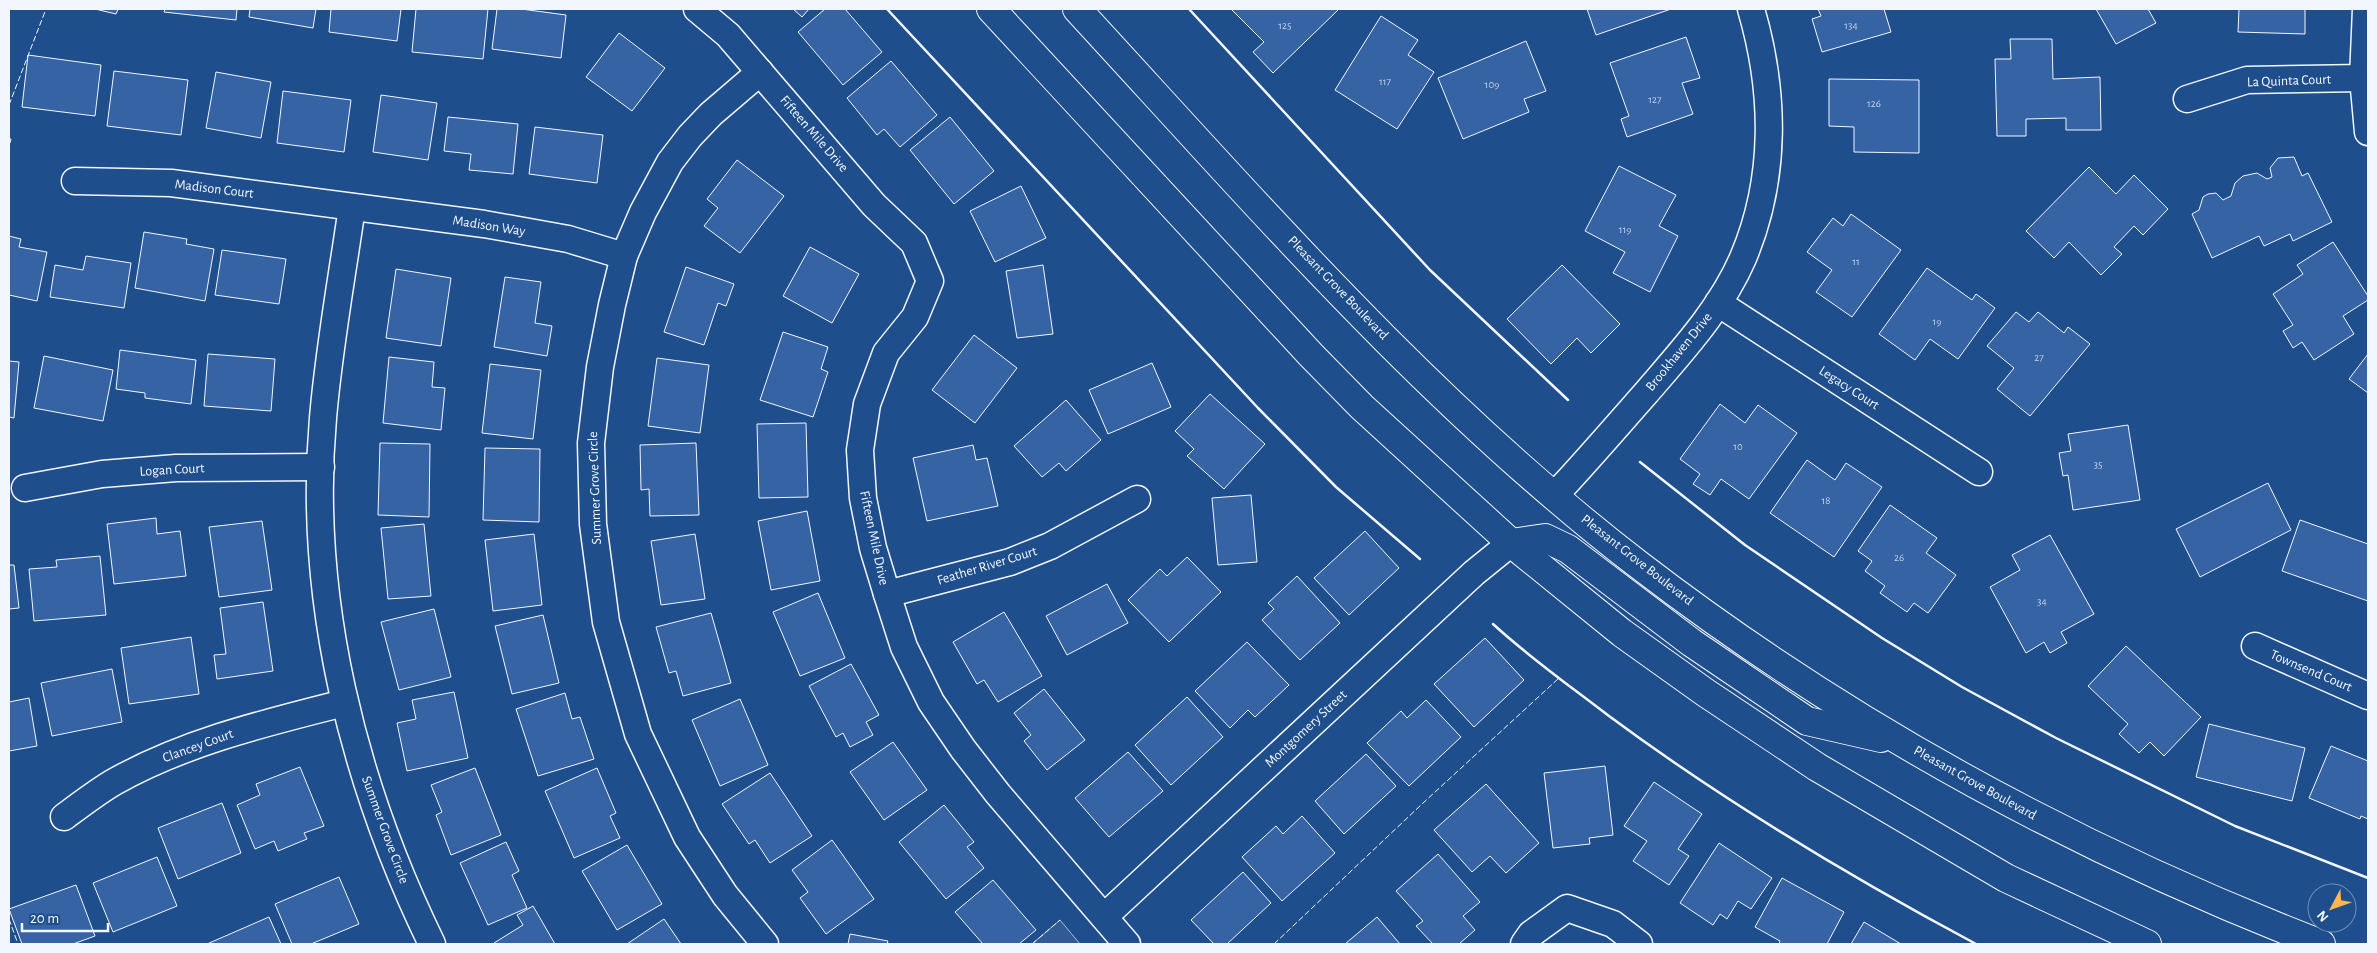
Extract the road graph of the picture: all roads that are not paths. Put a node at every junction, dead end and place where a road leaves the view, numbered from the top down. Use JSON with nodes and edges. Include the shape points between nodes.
{"nodes":[{"id":1,"x":697,"y":9,"type":"edge"},
{"id":2,"x":991,"y":9,"type":"edge"},
{"id":3,"x":1077,"y":9,"type":"edge"},
{"id":4,"x":1751,"y":9,"type":"edge"},
{"id":5,"x":2366,"y":9,"type":"edge"},
{"id":6,"x":760,"y":72,"type":"junction"},
{"id":7,"x":2363,"y":78,"type":"junction"},
{"id":8,"x":2188,"y":98,"type":"dead end"},
{"id":9,"x":2368,"y":132,"type":"edge"},
{"id":10,"x":75,"y":181,"type":"dead end"},
{"id":11,"x":352,"y":207,"type":"junction"},
{"id":12,"x":624,"y":256,"type":"junction"},
{"id":13,"x":1718,"y":303,"type":"junction"},
{"id":14,"x":321,"y":467,"type":"junction"},
{"id":15,"x":1979,"y":472,"type":"dead end"},
{"id":16,"x":25,"y":488,"type":"dead end"},
{"id":17,"x":1555,"y":495,"type":"junction"},
{"id":18,"x":1137,"y":500,"type":"dead end"},
{"id":19,"x":1511,"y":543,"type":"junction"},
{"id":20,"x":887,"y":594,"type":"junction"},
{"id":21,"x":2255,"y":646,"type":"dead end"},
{"id":22,"x":2368,"y":696,"type":"edge"},
{"id":23,"x":344,"y":703,"type":"junction"},
{"id":24,"x":1900,"y":742,"type":"junction"},
{"id":25,"x":64,"y":817,"type":"dead end"},
{"id":26,"x":1104,"y":917,"type":"junction"},
{"id":27,"x":431,"y":944,"type":"edge"},
{"id":28,"x":765,"y":944,"type":"edge"},
{"id":29,"x":1127,"y":944,"type":"edge"},
{"id":30,"x":1524,"y":944,"type":"edge"},
{"id":31,"x":1639,"y":944,"type":"edge"},
{"id":32,"x":2147,"y":944,"type":"edge"},
{"id":33,"x":2321,"y":944,"type":"edge"}],
"edges":[{"from":1,"to":6,"type":"street","name":"Fifteen Mile Drive","via":[[728,35]]},
{"from":2,"to":19,"type":"main road","via":[[1310,355]]},
{"from":3,"to":17,"type":"main road","name":"Pleasant Grove Boulevard","via":[[1357,310],[1461,412]]},
{"from":4,"to":13,"type":"street","name":"Brookhaven Drive","via":[[1768,87],[1770,132],[1767,172],[1743,258]]},
{"from":5,"to":7,"type":"street"},
{"from":6,"to":12,"type":"street","name":"Summer Grove Circle","via":[[711,114],[670,162]]},
{"from":6,"to":20,"type":"street","name":"Fifteen Mile Drive","via":[[874,205],[914,243],[930,282],[915,317],[886,353],[867,404],[860,450],[863,498]]},
{"from":7,"to":8,"type":"street","name":"La Quinta Court","via":[[2247,80]]},
{"from":7,"to":9,"type":"street"},
{"from":10,"to":11,"type":"street","name":"Madison Court","via":[[171,183]]},
{"from":11,"to":12,"type":"street","name":"Madison Way","via":[[484,224],[568,240]]},
{"from":11,"to":14,"type":"street","name":"Summer Grove Circle","via":[[328,372]]},
{"from":12,"to":28,"type":"street","name":"Summer Grove Circle","via":[[600,367],[591,443],[593,524],[606,622],[638,734],[686,837],[725,895]]},
{"from":13,"to":15,"type":"street","name":"Legacy Court"},
{"from":13,"to":17,"type":"street","name":"Brookhaven Drive","via":[[1689,343]]},
{"from":14,"to":16,"type":"street","name":"Logan Court","via":[[176,468],[102,474]]},
{"from":14,"to":23,"type":"street","name":"Summer Grove Circle","via":[[326,589]]},
{"from":17,"to":24,"type":"main road","name":"Pleasant Grove Boulevard","via":[[1637,564],[1748,645]]},
{"from":18,"to":20,"type":"street","name":"Feather River Court","via":[[1050,546],[1010,562]]},
{"from":19,"to":24,"type":"main road","via":[[1545,538],[1568,549],[1692,643],[1806,721]]},
{"from":19,"to":26,"type":"street","name":"Montgomery Street","via":[[1474,573]]},
{"from":19,"to":32,"type":"main road","via":[[1622,633],[1817,767],[2006,878]]},
{"from":20,"to":26,"type":"street","name":"Fifteen Mile Drive","via":[[904,646],[931,702],[998,794]]},
{"from":21,"to":22,"type":"street","name":"Townsend Court"},
{"from":23,"to":25,"type":"street","name":"Clancey Court","via":[[220,736],[163,758],[113,782]]},
{"from":23,"to":27,"type":"street","name":"Summer Grove Circle","via":[[379,822]]},
{"from":24,"to":33,"type":"main road","name":"Pleasant Grove Boulevard","via":[[2037,817],[2232,910]]},
{"from":26,"to":29,"type":"street","name":"Fifteen Mile Drive"},
{"from":30,"to":31,"type":"street","via":[[1531,934],[1567,908],[1614,924]]}]}
